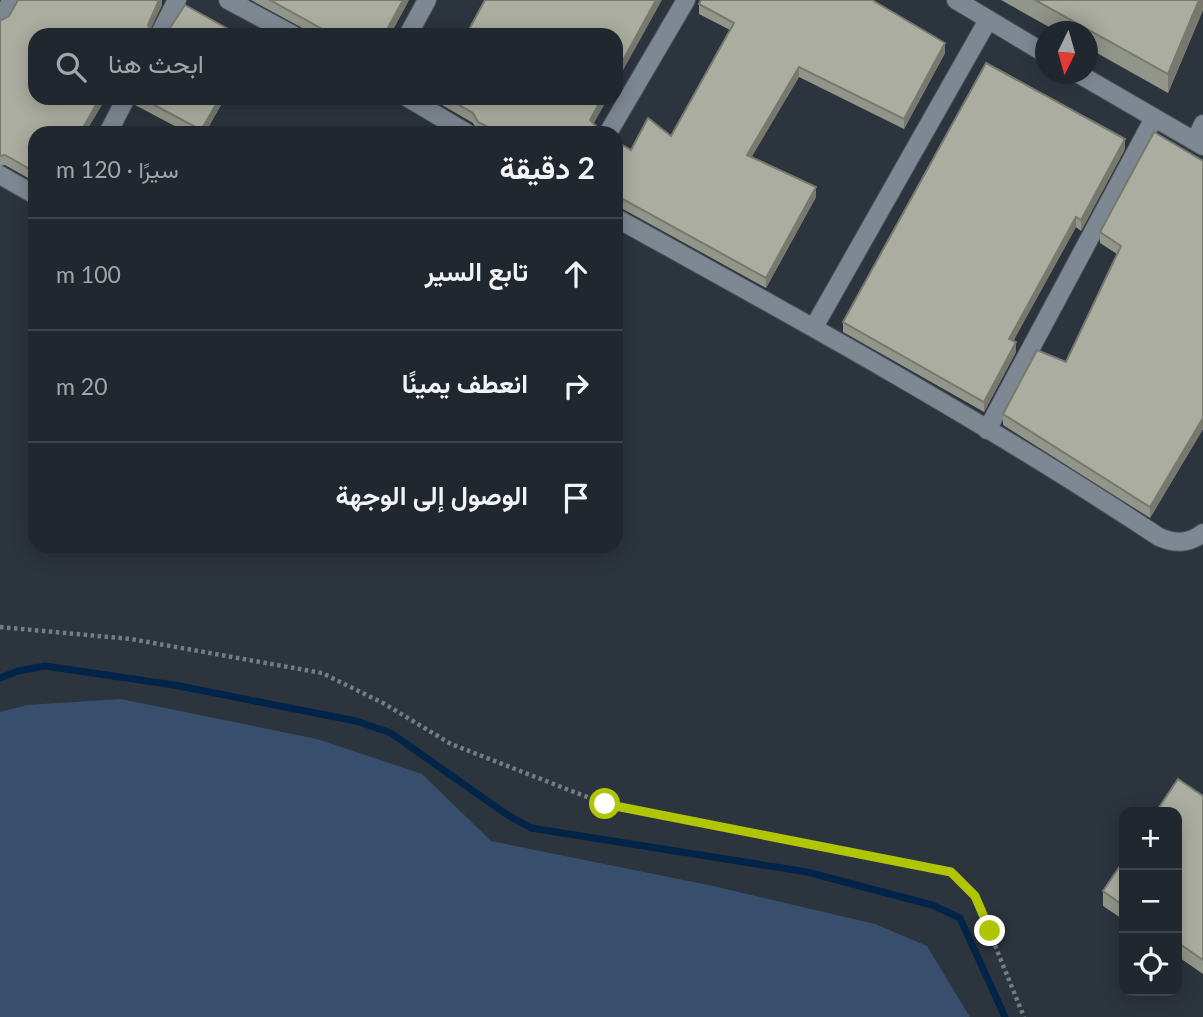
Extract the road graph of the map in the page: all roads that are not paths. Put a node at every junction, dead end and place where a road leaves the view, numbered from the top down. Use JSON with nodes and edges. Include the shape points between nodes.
{"nodes":[{"id":1,"x":12,"y":0,"type":"edge"},
{"id":2,"x":177,"y":0,"type":"edge"},
{"id":3,"x":228,"y":0,"type":"edge"},
{"id":4,"x":426,"y":0,"type":"edge"},
{"id":5,"x":686,"y":0,"type":"edge"},
{"id":6,"x":956,"y":0,"type":"edge"},
{"id":7,"x":0,"y":20,"type":"edge"},
{"id":8,"x":988,"y":20,"type":"junction"},
{"id":9,"x":163,"y":28,"type":"edge"},
{"id":10,"x":280,"y":28,"type":"edge"},
{"id":11,"x":412,"y":28,"type":"edge"},
{"id":12,"x":1035,"y":48,"type":"edge"},
{"id":13,"x":1096,"y":84,"type":"edge"},
{"id":14,"x":122,"y":105,"type":"edge"},
{"id":15,"x":420,"y":105,"type":"edge"},
{"id":16,"x":1154,"y":118,"type":"junction"},
{"id":17,"x":1203,"y":124,"type":"edge"},
{"id":18,"x":112,"y":126,"type":"edge"},
{"id":19,"x":455,"y":126,"type":"edge"},
{"id":20,"x":612,"y":126,"type":"edge"},
{"id":21,"x":1199,"y":144,"type":"edge"},
{"id":22,"x":0,"y":175,"type":"edge"},
{"id":23,"x":28,"y":191,"type":"edge"},
{"id":24,"x":623,"y":222,"type":"edge"},
{"id":25,"x":814,"y":327,"type":"junction"},
{"id":26,"x":987,"y":430,"type":"junction"},
{"id":27,"x":1203,"y":533,"type":"edge"}],
"edges":[{"from":1,"to":7,"type":"street"},
{"from":2,"to":9,"type":"street"},
{"from":3,"to":10,"type":"street"},
{"from":4,"to":11,"type":"street"},
{"from":5,"to":20,"type":"street"},
{"from":6,"to":8,"type":"street"},
{"from":8,"to":12,"type":"street"},
{"from":8,"to":25,"type":"street"},
{"from":13,"to":16,"type":"street"},
{"from":14,"to":18,"type":"street"},
{"from":15,"to":19,"type":"street"},
{"from":16,"to":21,"type":"street"},
{"from":16,"to":26,"type":"street"},
{"from":17,"to":21,"type":"street"},
{"from":22,"to":23,"type":"street"},
{"from":24,"to":25,"type":"street"},
{"from":25,"to":26,"type":"street"},
{"from":26,"to":27,"type":"street","via":[[1158,537],[1173,543]]}]}
